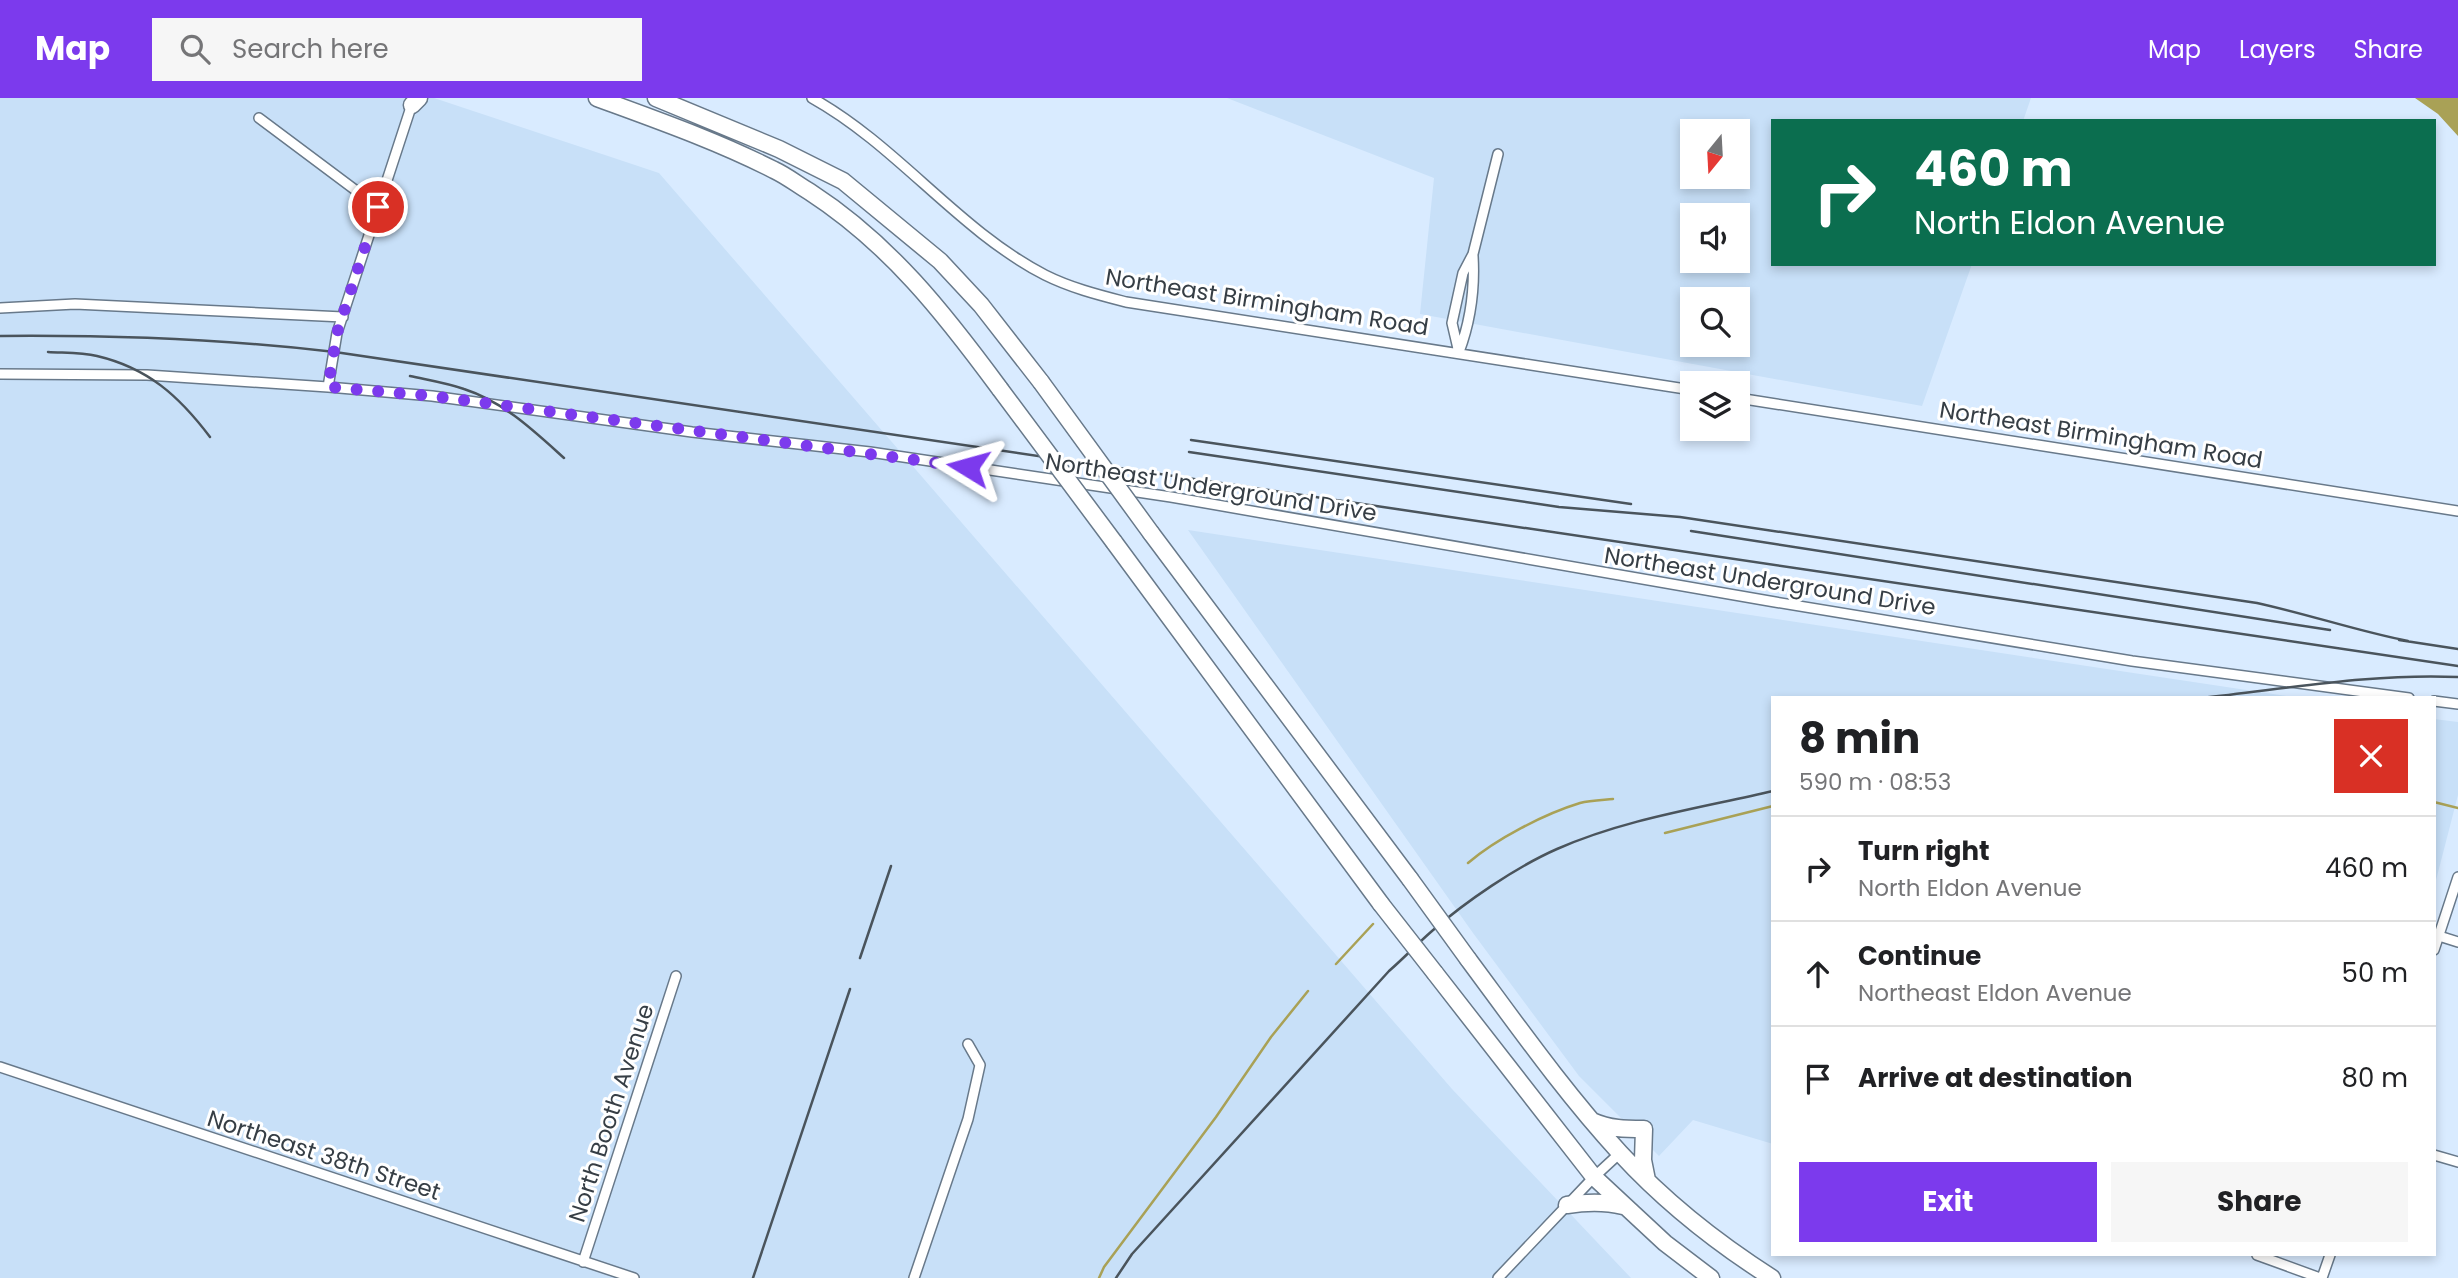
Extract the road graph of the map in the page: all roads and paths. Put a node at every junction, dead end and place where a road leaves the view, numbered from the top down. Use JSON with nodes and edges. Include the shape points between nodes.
{"nodes":[{"id":1,"x":597,"y":98,"type":"edge"},
{"id":2,"x":656,"y":98,"type":"edge"},
{"id":3,"x":812,"y":98,"type":"edge"},
{"id":4,"x":415,"y":100,"type":"edge"},
{"id":5,"x":259,"y":118,"type":"dead end"},
{"id":6,"x":1498,"y":154,"type":"dead end"},
{"id":7,"x":378,"y":207,"type":"junction"},
{"id":8,"x":1473,"y":254,"type":"junction"},
{"id":9,"x":0,"y":308,"type":"edge"},
{"id":10,"x":342,"y":317,"type":"junction"},
{"id":11,"x":1459,"y":353,"type":"junction"},
{"id":12,"x":0,"y":374,"type":"edge"},
{"id":13,"x":328,"y":387,"type":"junction"},
{"id":14,"x":1680,"y":388,"type":"edge"},
{"id":15,"x":1750,"y":400,"type":"edge"},
{"id":16,"x":2458,"y":511,"type":"edge"},
{"id":17,"x":2394,"y":696,"type":"edge"},
{"id":18,"x":2436,"y":701,"type":"edge"},
{"id":19,"x":2458,"y":704,"type":"edge"},
{"id":20,"x":2458,"y":877,"type":"edge"},
{"id":21,"x":2439,"y":936,"type":"junction"},
{"id":22,"x":2458,"y":942,"type":"edge"},
{"id":23,"x":2436,"y":944,"type":"edge"},
{"id":24,"x":676,"y":976,"type":"dead end"},
{"id":25,"x":968,"y":1044,"type":"dead end"},
{"id":26,"x":1,"y":1067,"type":"edge"},
{"id":27,"x":1592,"y":1121,"type":"junction"},
{"id":28,"x":1620,"y":1153,"type":"junction"},
{"id":29,"x":2436,"y":1156,"type":"edge"},
{"id":30,"x":2458,"y":1162,"type":"edge"},
{"id":31,"x":1594,"y":1177,"type":"junction"},
{"id":32,"x":1647,"y":1180,"type":"junction"},
{"id":33,"x":1567,"y":1205,"type":"junction"},
{"id":34,"x":1624,"y":1206,"type":"junction"},
{"id":35,"x":2260,"y":1256,"type":"edge"},
{"id":36,"x":2330,"y":1256,"type":"edge"},
{"id":37,"x":583,"y":1262,"type":"junction"},
{"id":38,"x":634,"y":1278,"type":"edge"},
{"id":39,"x":914,"y":1278,"type":"edge"},
{"id":40,"x":1498,"y":1278,"type":"edge"},
{"id":41,"x":1711,"y":1278,"type":"edge"},
{"id":42,"x":1772,"y":1278,"type":"edge"},
{"id":43,"x":2321,"y":1278,"type":"edge"}],
"edges":[{"from":1,"to":31,"type":"highway","bridge":true,"via":[[696,134],[776,171],[841,212],[898,263],[948,318],[1381,904]]},
{"from":2,"to":27,"type":"highway","bridge":true,"via":[[843,181],[940,261],[981,305]]},
{"from":3,"to":11,"type":"street","name":"Northeast Birmingham Road","via":[[883,146],[978,230],[1046,275],[1075,287],[1126,302]]},
{"from":4,"to":7,"type":"street"},
{"from":5,"to":7,"type":"street"},
{"from":6,"to":8,"type":"street"},
{"from":7,"to":10,"type":"street"},
{"from":8,"to":11,"type":"street","via":[[1470,322]]},
{"from":8,"to":11,"type":"street","via":[[1463,273],[1452,323]]},
{"from":9,"to":10,"type":"street","via":[[75,304]]},
{"from":10,"to":13,"type":"street"},
{"from":11,"to":14,"type":"street","name":"Northeast Birmingham Road"},
{"from":12,"to":13,"type":"street","name":"Northeast Underground Drive","via":[[147,375]]},
{"from":13,"to":17,"type":"street","name":"Northeast Underground Drive","via":[[432,396],[870,453],[1171,497],[2132,661]]},
{"from":15,"to":16,"type":"street","name":"Northeast Birmingham Road"},
{"from":18,"to":19,"type":"street"},
{"from":20,"to":21,"type":"street"},
{"from":21,"to":22,"type":"street"},
{"from":21,"to":23,"type":"street"},
{"from":24,"to":37,"type":"street","name":"North Booth Avenue"},
{"from":25,"to":39,"type":"street","via":[[980,1066],[968,1119]]},
{"from":26,"to":37,"type":"street","name":"Northeast 38th Street"},
{"from":27,"to":28,"type":"highway"},
{"from":27,"to":32,"type":"highway","via":[[1605,1127],[1644,1129]]},
{"from":28,"to":31,"type":"street"},
{"from":28,"to":32,"type":"highway"},
{"from":29,"to":30,"type":"street"},
{"from":31,"to":33,"type":"street"},
{"from":31,"to":34,"type":"highway"},
{"from":32,"to":42,"type":"highway","via":[[1711,1236]]},
{"from":33,"to":34,"type":"highway"},
{"from":33,"to":40,"type":"street"},
{"from":34,"to":41,"type":"highway"},
{"from":35,"to":43,"type":"street"},
{"from":36,"to":43,"type":"street"},
{"from":37,"to":38,"type":"street","name":"Northeast 38th Street"}]}
